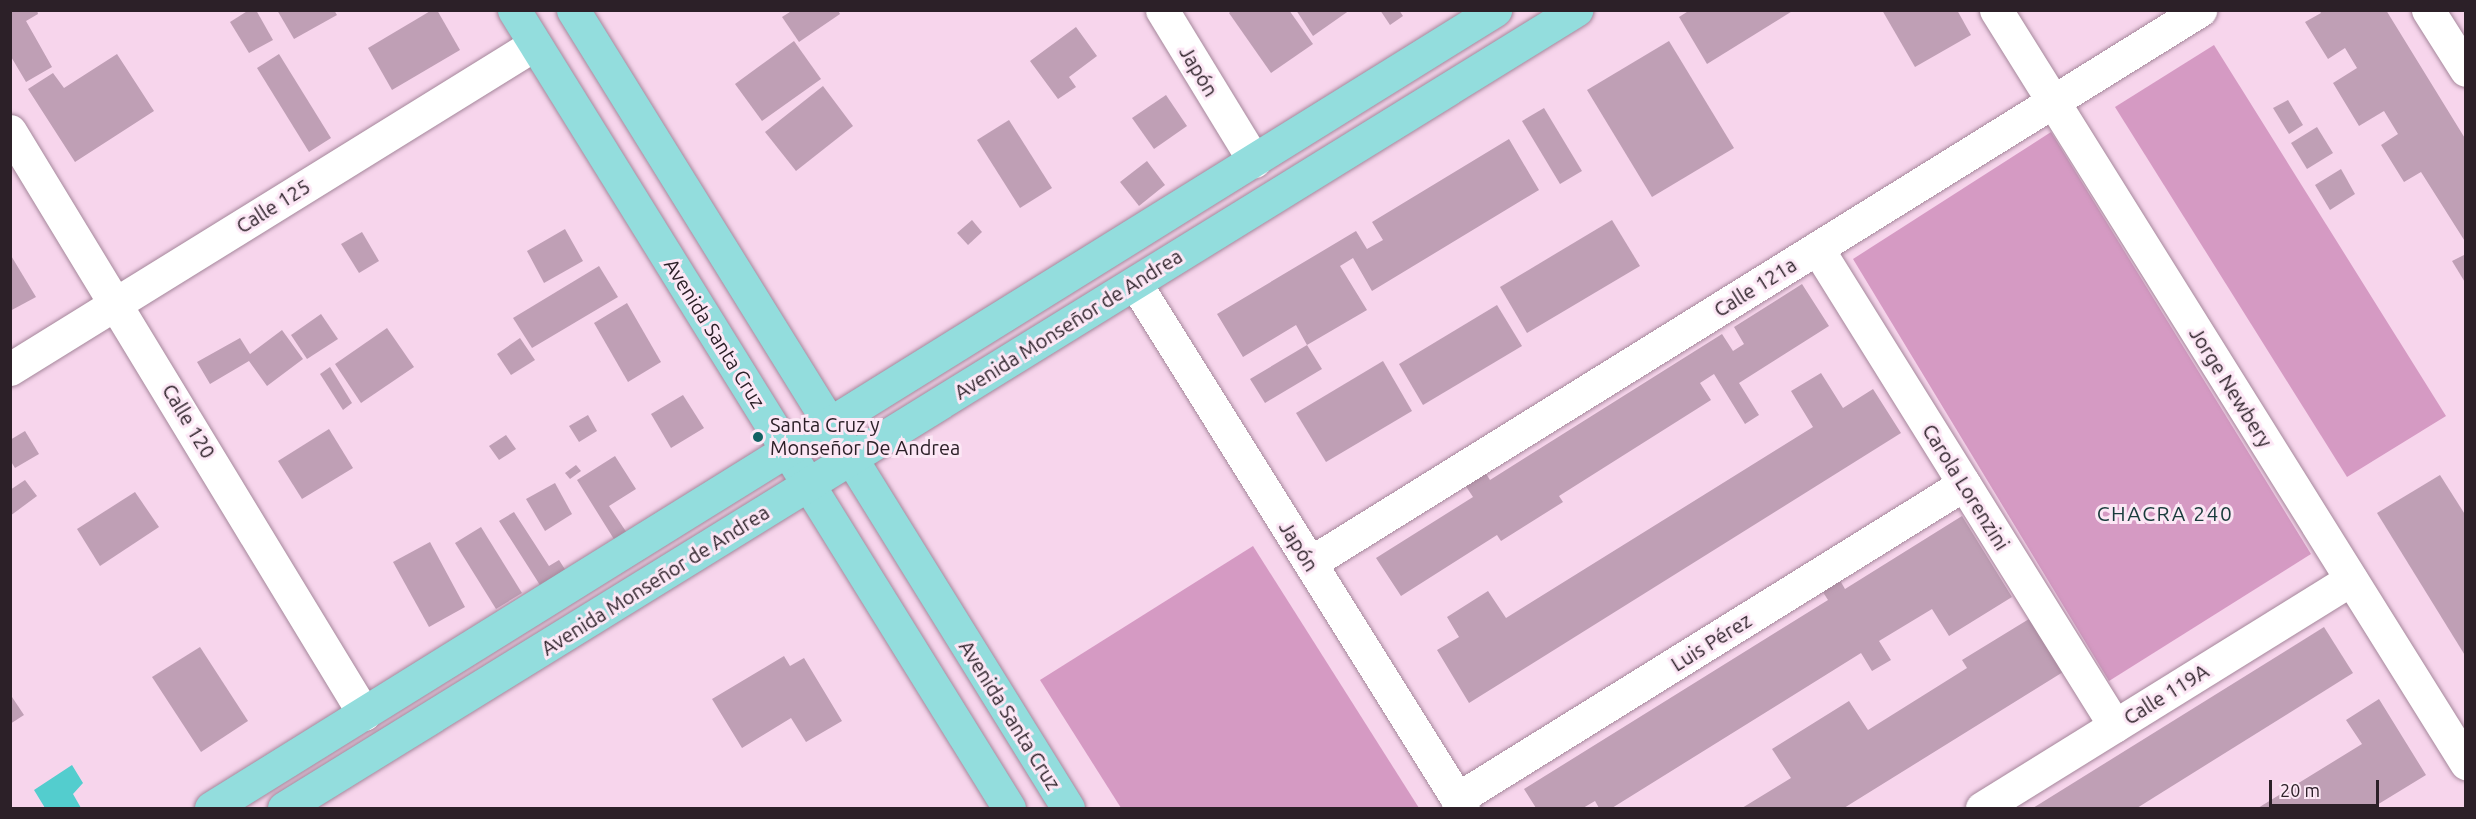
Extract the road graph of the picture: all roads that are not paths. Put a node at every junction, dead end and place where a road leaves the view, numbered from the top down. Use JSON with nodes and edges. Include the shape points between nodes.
{"nodes":[{"id":1,"x":514,"y":10,"type":"edge"},
{"id":2,"x":1162,"y":10,"type":"edge"},
{"id":3,"x":1495,"y":10,"type":"edge"},
{"id":4,"x":1576,"y":10,"type":"edge"},
{"id":5,"x":1996,"y":10,"type":"edge"},
{"id":6,"x":2200,"y":10,"type":"edge"},
{"id":7,"x":2428,"y":10,"type":"edge"},
{"id":8,"x":580,"y":13,"type":"edge"},
{"id":9,"x":535,"y":44,"type":"junction"},
{"id":10,"x":2466,"y":70,"type":"edge"},
{"id":11,"x":2053,"y":102,"type":"junction"},
{"id":12,"x":10,"y":131,"type":"edge"},
{"id":13,"x":1254,"y":161,"type":"junction"},
{"id":14,"x":1817,"y":248,"type":"junction"},
{"id":15,"x":1135,"y":283,"type":"junction"},
{"id":16,"x":117,"y":303,"type":"junction"},
{"id":17,"x":10,"y":369,"type":"edge"},
{"id":18,"x":831,"y":426,"type":"junction"},
{"id":19,"x":789,"y":452,"type":"junction"},
{"id":20,"x":851,"y":459,"type":"junction"},
{"id":21,"x":1964,"y":484,"type":"junction"},
{"id":22,"x":808,"y":485,"type":"junction"},
{"id":23,"x":1310,"y":563,"type":"junction"},
{"id":24,"x":2351,"y":579,"type":"junction"},
{"id":25,"x":364,"y":714,"type":"junction"},
{"id":26,"x":2115,"y":726,"type":"junction"},
{"id":27,"x":2466,"y":763,"type":"edge"},
{"id":28,"x":1460,"y":804,"type":"edge"},
{"id":29,"x":211,"y":808,"type":"edge"},
{"id":30,"x":284,"y":808,"type":"edge"},
{"id":31,"x":1009,"y":808,"type":"edge"},
{"id":32,"x":1068,"y":808,"type":"edge"},
{"id":33,"x":1982,"y":808,"type":"edge"}],
"edges":[{"from":1,"to":9,"type":"main road","name":"Avenida Santa Cruz"},
{"from":2,"to":13,"type":"street","name":"Japón"},
{"from":3,"to":13,"type":"main road","name":"Avenida Monseñor de Andrea"},
{"from":4,"to":15,"type":"main road","name":"Avenida Monseñor de Andrea"},
{"from":5,"to":11,"type":"street","name":"Jorge Newbery"},
{"from":6,"to":11,"type":"street","name":"Calle 121a"},
{"from":7,"to":10,"type":"street"},
{"from":8,"to":18,"type":"main road","name":"Avenida Santa Cruz"},
{"from":9,"to":16,"type":"street","name":"Calle 125"},
{"from":9,"to":19,"type":"main road","name":"Avenida Santa Cruz"},
{"from":11,"to":14,"type":"street","name":"Calle 121a"},
{"from":11,"to":24,"type":"street","name":"Jorge Newbery"},
{"from":12,"to":16,"type":"street","name":"Calle 120"},
{"from":13,"to":18,"type":"main road","name":"Avenida Monseñor de Andrea"},
{"from":14,"to":21,"type":"street","name":"Carola Lorenzini"},
{"from":14,"to":23,"type":"street","name":"Calle 121a"},
{"from":15,"to":20,"type":"main road","name":"Avenida Monseñor de Andrea"},
{"from":15,"to":23,"type":"street","name":"Japón"},
{"from":16,"to":17,"type":"street","name":"Calle 125"},
{"from":16,"to":25,"type":"street","name":"Calle 120"},
{"from":18,"to":19,"type":"main road","name":"Avenida Monseñor de Andrea"},
{"from":18,"to":20,"type":"main road","name":"Avenida Santa Cruz"},
{"from":19,"to":22,"type":"main road","name":"Avenida Santa Cruz"},
{"from":19,"to":25,"type":"main road","name":"Avenida Monseñor de Andrea"},
{"from":20,"to":22,"type":"main road","name":"Avenida Monseñor de Andrea"},
{"from":20,"to":32,"type":"main road","name":"Avenida Santa Cruz"},
{"from":21,"to":26,"type":"street","name":"Carola Lorenzini"},
{"from":21,"to":28,"type":"street","name":"Luis Pérez"},
{"from":22,"to":30,"type":"main road","name":"Avenida Monseñor de Andrea"},
{"from":22,"to":31,"type":"main road","name":"Avenida Santa Cruz"},
{"from":23,"to":28,"type":"street","name":"Japón"},
{"from":24,"to":26,"type":"street","name":"Calle 119A"},
{"from":24,"to":27,"type":"street","name":"Jorge Newbery"},
{"from":25,"to":29,"type":"main road","name":"Avenida Monseñor de Andrea"},
{"from":26,"to":33,"type":"street","name":"Calle 119A"}]}
